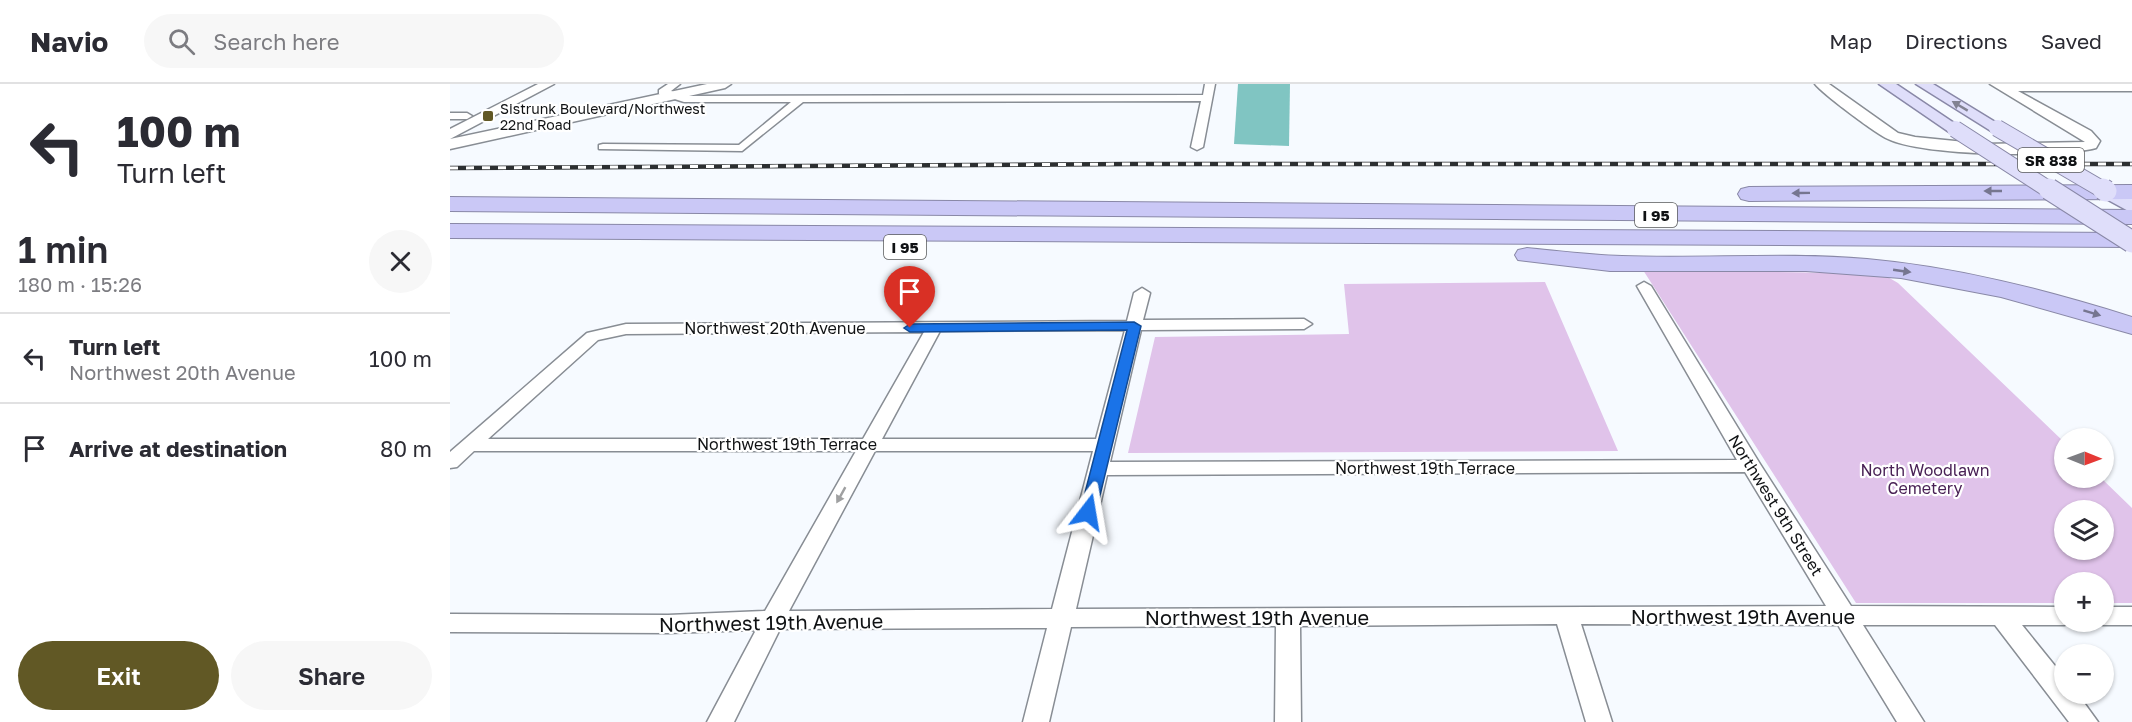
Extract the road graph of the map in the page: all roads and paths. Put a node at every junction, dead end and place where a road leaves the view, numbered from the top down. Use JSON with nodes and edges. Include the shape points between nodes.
{"nodes":[{"id":1,"x":531,"y":84,"type":"edge"},
{"id":2,"x":548,"y":84,"type":"edge"},
{"id":3,"x":725,"y":84,"type":"edge"},
{"id":4,"x":944,"y":84,"type":"edge"},
{"id":5,"x":1077,"y":84,"type":"edge"},
{"id":6,"x":1210,"y":84,"type":"edge"},
{"id":7,"x":1821,"y":84,"type":"edge"},
{"id":8,"x":1886,"y":84,"type":"edge"},
{"id":9,"x":1923,"y":84,"type":"edge"},
{"id":10,"x":1999,"y":86,"type":"edge"},
{"id":11,"x":2132,"y":87,"type":"edge"},
{"id":12,"x":674,"y":90,"type":"edge"},
{"id":13,"x":1207,"y":98,"type":"junction"},
{"id":14,"x":930,"y":99,"type":"junction"},
{"id":15,"x":1069,"y":99,"type":"junction"},
{"id":16,"x":799,"y":100,"type":"junction"},
{"id":17,"x":450,"y":116,"type":"edge"},
{"id":18,"x":467,"y":116,"type":"junction"},
{"id":19,"x":450,"y":125,"type":"edge"},
{"id":20,"x":493,"y":135,"type":"junction"},
{"id":21,"x":450,"y":136,"type":"edge"},
{"id":22,"x":450,"y":144,"type":"edge"},
{"id":23,"x":603,"y":147,"type":"dead end"},
{"id":24,"x":1197,"y":147,"type":"dead end"},
{"id":25,"x":2052,"y":191,"type":"junction"},
{"id":26,"x":2106,"y":191,"type":"junction"},
{"id":27,"x":2132,"y":192,"type":"edge"},
{"id":28,"x":450,"y":204,"type":"edge"},
{"id":29,"x":2132,"y":207,"type":"edge"},
{"id":30,"x":1180,"y":209,"type":"junction"},
{"id":31,"x":450,"y":215,"type":"edge"},
{"id":32,"x":2132,"y":217,"type":"edge"},
{"id":33,"x":2132,"y":228,"type":"edge"},
{"id":34,"x":450,"y":231,"type":"edge"},
{"id":35,"x":450,"y":244,"type":"edge"},
{"id":36,"x":2128,"y":248,"type":"edge"},
{"id":37,"x":1466,"y":249,"type":"junction"},
{"id":38,"x":1644,"y":286,"type":"dead end"},
{"id":39,"x":1142,"y":293,"type":"dead end"},
{"id":40,"x":1304,"y":324,"type":"dead end"},
{"id":41,"x":1134,"y":326,"type":"junction"},
{"id":42,"x":2132,"y":326,"type":"edge"},
{"id":43,"x":934,"y":328,"type":"junction"},
{"id":44,"x":870,"y":444,"type":"junction"},
{"id":45,"x":469,"y":445,"type":"junction"},
{"id":46,"x":1105,"y":445,"type":"junction"},
{"id":47,"x":450,"y":462,"type":"edge"},
{"id":48,"x":1751,"y":466,"type":"junction"},
{"id":49,"x":1099,"y":469,"type":"junction"},
{"id":50,"x":1566,"y":615,"type":"junction"},
{"id":51,"x":1288,"y":616,"type":"junction"},
{"id":52,"x":1845,"y":616,"type":"junction"},
{"id":53,"x":2001,"y":616,"type":"junction"},
{"id":54,"x":2054,"y":616,"type":"edge"},
{"id":55,"x":2114,"y":616,"type":"edge"},
{"id":56,"x":2132,"y":616,"type":"edge"},
{"id":57,"x":1061,"y":618,"type":"junction"},
{"id":58,"x":772,"y":620,"type":"junction"},
{"id":59,"x":450,"y":623,"type":"edge"},
{"id":60,"x":720,"y":722,"type":"edge"},
{"id":61,"x":1036,"y":722,"type":"edge"},
{"id":62,"x":1288,"y":722,"type":"edge"},
{"id":63,"x":1599,"y":722,"type":"edge"},
{"id":64,"x":1911,"y":722,"type":"edge"},
{"id":65,"x":2085,"y":722,"type":"edge"}],
"edges":[{"from":1,"to":18,"type":"street"},
{"from":2,"to":21,"type":"street"},
{"from":3,"to":12,"type":"street"},
{"from":4,"to":14,"type":"street"},
{"from":5,"to":15,"type":"street"},
{"from":6,"to":13,"type":"street"},
{"from":7,"to":10,"type":"street","via":[[1893,136],[1906,141],[1943,146],[2091,145],[2093,141],[2086,134]]},
{"from":8,"to":25,"type":"main road","number":"SR 838","bridge":true},
{"from":26,"to":9,"type":"main road","number":"SR 838","one_way":true,"bridge":true},
{"from":10,"to":11,"type":"street"},
{"from":12,"to":16,"type":"street","via":[[684,99]]},
{"from":12,"to":20,"type":"street"},
{"from":13,"to":15,"type":"street"},
{"from":13,"to":24,"type":"street"},
{"from":14,"to":15,"type":"street"},
{"from":14,"to":16,"type":"street"},
{"from":16,"to":23,"type":"street","via":[[742,148]]},
{"from":17,"to":18,"type":"street"},
{"from":18,"to":19,"type":"street"},
{"from":20,"to":21,"type":"street"},
{"from":20,"to":22,"type":"street"},
{"from":25,"to":26,"type":"highway","bridge":true},
{"from":25,"to":30,"type":"highway","one_way":true,"via":[[1315,202]]},
{"from":25,"to":36,"type":"main road","number":"SR 838","bridge":true},
{"from":26,"to":27,"type":"highway"},
{"from":26,"to":29,"type":"main road","number":"SR 838"},
{"from":28,"to":30,"type":"highway","number":"I 95"},
{"from":30,"to":32,"type":"highway","number":"I 95"},
{"from":31,"to":33,"type":"highway"},
{"from":34,"to":36,"type":"highway"},
{"from":35,"to":37,"type":"highway","number":"I 95"},
{"from":36,"to":37,"type":"highway","number":"I 95"},
{"from":37,"to":42,"type":"highway","one_way":true,"via":[[1620,264],[1882,268],[2008,291]]},
{"from":38,"to":48,"type":"street","name":"Northwest 9th Street"},
{"from":39,"to":41,"type":"street"},
{"from":40,"to":41,"type":"street","name":"Northwest 20th Avenue"},
{"from":41,"to":43,"type":"street","name":"Northwest 20th Avenue"},
{"from":41,"to":46,"type":"street"},
{"from":43,"to":44,"type":"street"},
{"from":43,"to":45,"type":"street","name":"Northwest 20th Avenue","via":[[626,328],[606,332],[593,336]]},
{"from":44,"to":45,"type":"street","name":"Northwest 19th Terrace"},
{"from":44,"to":46,"type":"street","name":"Northwest 19th Terrace"},
{"from":44,"to":58,"type":"street","one_way":true},
{"from":45,"to":47,"type":"street"},
{"from":46,"to":49,"type":"street"},
{"from":48,"to":49,"type":"street","name":"Northwest 19th Terrace"},
{"from":48,"to":52,"type":"street","name":"Northwest 9th Street"},
{"from":49,"to":57,"type":"street"},
{"from":50,"to":51,"type":"street","name":"Northwest 19th Avenue"},
{"from":50,"to":52,"type":"street","name":"Northwest 19th Avenue"},
{"from":50,"to":63,"type":"street"},
{"from":51,"to":57,"type":"street","name":"Northwest 19th Avenue"},
{"from":51,"to":62,"type":"street"},
{"from":52,"to":53,"type":"street","name":"Northwest 19th Avenue"},
{"from":52,"to":64,"type":"street","name":"Northwest 9th Street"},
{"from":53,"to":54,"type":"street","name":"Northwest 19th Avenue"},
{"from":53,"to":65,"type":"street"},
{"from":55,"to":56,"type":"street"},
{"from":57,"to":58,"type":"street","name":"Northwest 19th Avenue"},
{"from":57,"to":61,"type":"street"},
{"from":58,"to":59,"type":"street","name":"Northwest 19th Avenue","via":[[668,624]]},
{"from":58,"to":60,"type":"street"}]}
